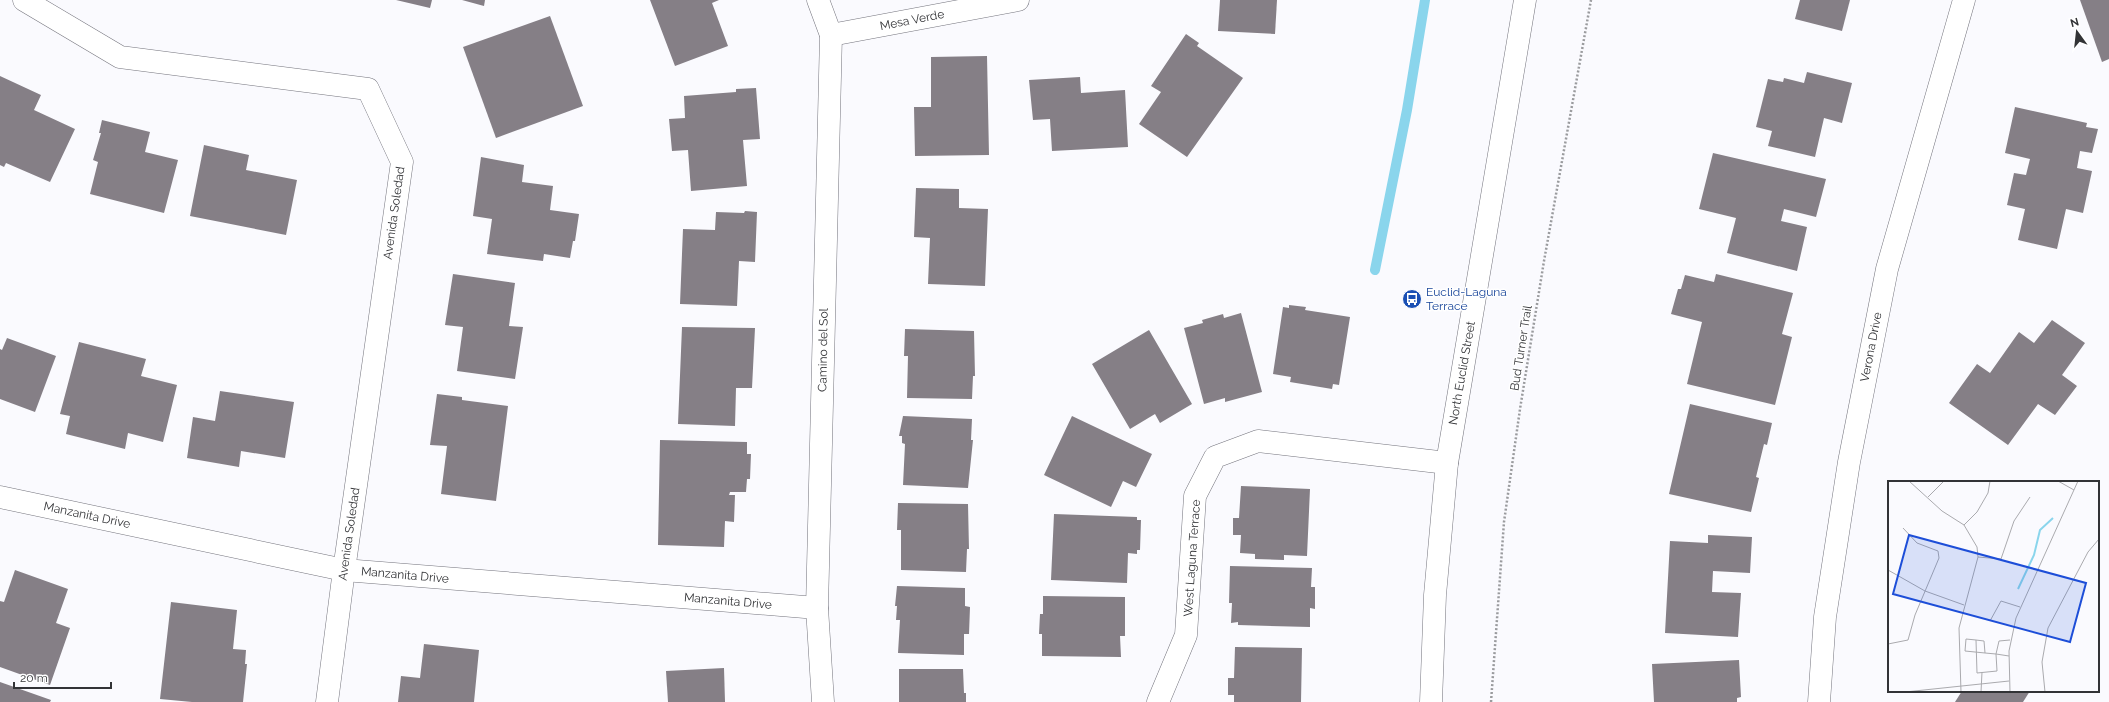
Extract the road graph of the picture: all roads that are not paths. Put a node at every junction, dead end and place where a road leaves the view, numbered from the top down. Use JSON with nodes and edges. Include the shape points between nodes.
{"nodes":[{"id":1,"x":24,"y":0,"type":"edge"},
{"id":2,"x":818,"y":0,"type":"edge"},
{"id":3,"x":1018,"y":0,"type":"edge"},
{"id":4,"x":1526,"y":0,"type":"edge"},
{"id":5,"x":1964,"y":0,"type":"edge"},
{"id":6,"x":831,"y":35,"type":"junction"},
{"id":7,"x":1446,"y":463,"type":"junction"},
{"id":8,"x":0,"y":497,"type":"edge"},
{"id":9,"x":344,"y":570,"type":"junction"},
{"id":10,"x":817,"y":608,"type":"junction"},
{"id":11,"x":327,"y":702,"type":"edge"},
{"id":12,"x":823,"y":702,"type":"edge"},
{"id":13,"x":1158,"y":702,"type":"edge"},
{"id":14,"x":1431,"y":702,"type":"edge"},
{"id":15,"x":1819,"y":702,"type":"edge"}],
"edges":[{"from":1,"to":9,"type":"street","name":"Avenida Soledad","via":[[120,57],[368,89],[402,162]]},
{"from":2,"to":6,"type":"street","name":"Camino del Sol"},
{"from":3,"to":6,"type":"street","name":"Mesa Verde"},
{"from":4,"to":7,"type":"street","name":"North Euclid Street"},
{"from":5,"to":15,"type":"street","name":"Verona Drive","via":[[1887,269],[1848,470],[1825,617]]},
{"from":6,"to":10,"type":"street","name":"Camino del Sol"},
{"from":7,"to":13,"type":"street","name":"West Laguna Terrace","via":[[1258,441],[1215,456],[1195,496],[1186,635]]},
{"from":7,"to":14,"type":"street","name":"North Euclid Street","via":[[1435,595]]},
{"from":8,"to":9,"type":"street","name":"Manzanita Drive"},
{"from":9,"to":10,"type":"street","name":"Manzanita Drive"},
{"from":9,"to":11,"type":"street","name":"Avenida Soledad"},
{"from":10,"to":12,"type":"street","name":"Camino del Sol"}]}
